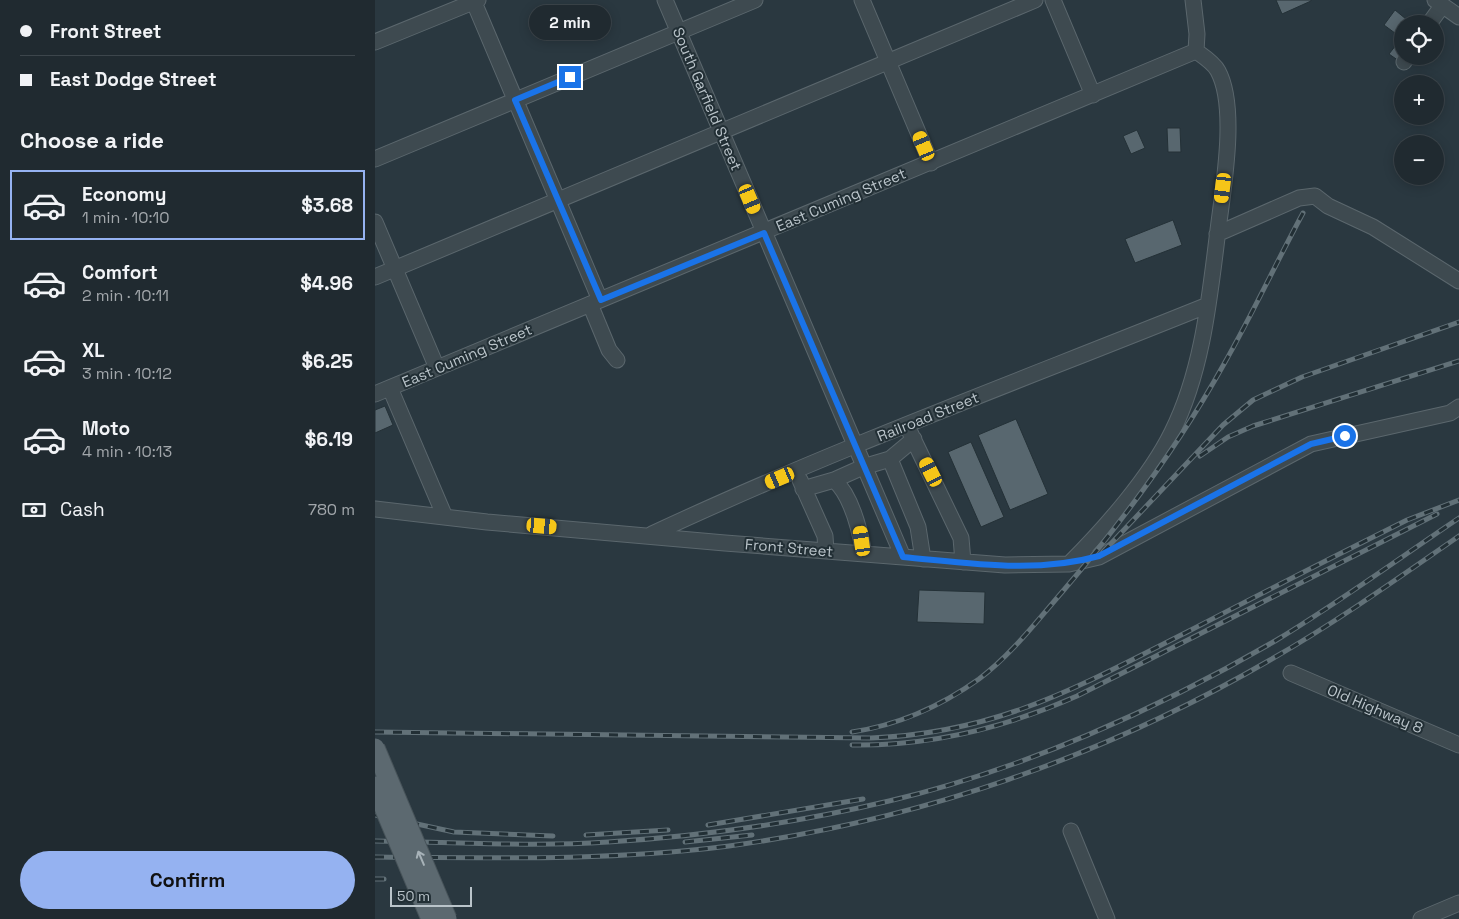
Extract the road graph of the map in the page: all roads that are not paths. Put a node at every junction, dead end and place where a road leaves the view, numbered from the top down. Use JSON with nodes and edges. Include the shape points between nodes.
{"nodes":[{"id":1,"x":665,"y":0,"type":"edge"},
{"id":2,"x":755,"y":0,"type":"edge"},
{"id":3,"x":862,"y":0,"type":"edge"},
{"id":4,"x":1035,"y":0,"type":"edge"},
{"id":5,"x":1053,"y":0,"type":"edge"},
{"id":6,"x":1193,"y":0,"type":"edge"},
{"id":7,"x":475,"y":1,"type":"edge"},
{"id":8,"x":1439,"y":3,"type":"edge"},
{"id":9,"x":1433,"y":15,"type":"edge"},
{"id":10,"x":1459,"y":17,"type":"edge"},
{"id":11,"x":678,"y":31,"type":"junction"},
{"id":12,"x":375,"y":42,"type":"edge"},
{"id":13,"x":1196,"y":50,"type":"junction"},
{"id":14,"x":889,"y":63,"type":"junction"},
{"id":15,"x":1093,"y":95,"type":"junction"},
{"id":16,"x":515,"y":100,"type":"junction"},
{"id":17,"x":721,"y":131,"type":"junction"},
{"id":18,"x":375,"y":158,"type":"edge"},
{"id":19,"x":931,"y":163,"type":"junction"},
{"id":20,"x":559,"y":200,"type":"junction"},
{"id":21,"x":375,"y":222,"type":"edge"},
{"id":22,"x":764,"y":233,"type":"junction"},
{"id":23,"x":1217,"y":234,"type":"junction"},
{"id":24,"x":394,"y":268,"type":"junction"},
{"id":25,"x":375,"y":277,"type":"edge"},
{"id":26,"x":1459,"y":281,"type":"edge"},
{"id":27,"x":595,"y":302,"type":"junction"},
{"id":28,"x":1208,"y":306,"type":"junction"},
{"id":29,"x":617,"y":360,"type":"dead end"},
{"id":30,"x":437,"y":368,"type":"junction"},
{"id":31,"x":390,"y":388,"type":"junction"},
{"id":32,"x":375,"y":394,"type":"edge"},
{"id":33,"x":1459,"y":407,"type":"edge"},
{"id":34,"x":910,"y":432,"type":"junction"},
{"id":35,"x":855,"y":447,"type":"junction"},
{"id":36,"x":890,"y":459,"type":"junction"},
{"id":37,"x":863,"y":467,"type":"junction"},
{"id":38,"x":796,"y":471,"type":"junction"},
{"id":39,"x":834,"y":480,"type":"junction"},
{"id":40,"x":803,"y":489,"type":"junction"},
{"id":41,"x":375,"y":509,"type":"edge"},
{"id":42,"x":445,"y":517,"type":"junction"},
{"id":43,"x":651,"y":535,"type":"junction"},
{"id":44,"x":826,"y":551,"type":"junction"},
{"id":45,"x":864,"y":554,"type":"junction"},
{"id":46,"x":903,"y":557,"type":"junction"},
{"id":47,"x":923,"y":559,"type":"junction"},
{"id":48,"x":963,"y":562,"type":"junction"},
{"id":49,"x":1069,"y":564,"type":"junction"},
{"id":50,"x":1291,"y":673,"type":"dead end"},
{"id":51,"x":1459,"y":745,"type":"edge"},
{"id":52,"x":375,"y":748,"type":"edge"},
{"id":53,"x":375,"y":786,"type":"edge"},
{"id":54,"x":1071,"y":831,"type":"dead end"},
{"id":55,"x":1459,"y":903,"type":"edge"},
{"id":56,"x":431,"y":919,"type":"edge"},
{"id":57,"x":447,"y":919,"type":"edge"},
{"id":58,"x":1107,"y":919,"type":"edge"},
{"id":59,"x":1421,"y":919,"type":"edge"}],
"edges":[{"from":1,"to":11,"type":"street","name":"South Garfield Street"},
{"from":2,"to":11,"type":"street"},
{"from":3,"to":14,"type":"street"},
{"from":4,"to":14,"type":"street"},
{"from":5,"to":15,"type":"street"},
{"from":6,"to":13,"type":"street"},
{"from":7,"to":12,"type":"street"},
{"from":7,"to":16,"type":"street"},
{"from":8,"to":9,"type":"street"},
{"from":8,"to":10,"type":"street"},
{"from":11,"to":16,"type":"street"},
{"from":11,"to":17,"type":"street","name":"South Garfield Street"},
{"from":13,"to":15,"type":"street","name":"East Cuming Street"},
{"from":13,"to":23,"type":"street","via":[[1217,70],[1224,89],[1227,115],[1225,173]]},
{"from":14,"to":17,"type":"street"},
{"from":14,"to":19,"type":"street"},
{"from":15,"to":19,"type":"street","name":"East Cuming Street"},
{"from":16,"to":18,"type":"street"},
{"from":16,"to":20,"type":"street"},
{"from":17,"to":20,"type":"street"},
{"from":17,"to":22,"type":"street","name":"South Garfield Street"},
{"from":19,"to":22,"type":"street","name":"East Cuming Street"},
{"from":20,"to":24,"type":"street"},
{"from":20,"to":27,"type":"street"},
{"from":21,"to":24,"type":"street"},
{"from":22,"to":27,"type":"street","name":"East Cuming Street"},
{"from":22,"to":35,"type":"street","name":"South Garfield Street"},
{"from":23,"to":26,"type":"street","via":[[1299,198],[1315,196],[1328,206],[1373,227]]},
{"from":23,"to":28,"type":"street"},
{"from":24,"to":25,"type":"street"},
{"from":24,"to":30,"type":"street"},
{"from":27,"to":29,"type":"street","via":[[609,350]]},
{"from":27,"to":30,"type":"street","name":"East Cuming Street"},
{"from":28,"to":34,"type":"street","name":"Railroad Street"},
{"from":28,"to":49,"type":"street","via":[[1192,377],[1172,433],[1102,532]]},
{"from":30,"to":31,"type":"street","name":"East Cuming Street"},
{"from":31,"to":32,"type":"street","name":"East Cuming Street"},
{"from":31,"to":42,"type":"street"},
{"from":33,"to":49,"type":"street","name":"Front Street","via":[[1450,413],[1311,444],[1099,556]]},
{"from":34,"to":35,"type":"street","name":"Railroad Street"},
{"from":34,"to":36,"type":"street"},
{"from":34,"to":48,"type":"street","via":[[961,538]]},
{"from":35,"to":37,"type":"street","name":"South Garfield Street"},
{"from":35,"to":38,"type":"street","name":"Railroad Street"},
{"from":36,"to":37,"type":"street"},
{"from":36,"to":47,"type":"street","via":[[918,527]]},
{"from":37,"to":39,"type":"street"},
{"from":37,"to":46,"type":"street","name":"South Garfield Street"},
{"from":38,"to":40,"type":"street"},
{"from":38,"to":43,"type":"street","name":"Railroad Street"},
{"from":39,"to":40,"type":"street"},
{"from":39,"to":45,"type":"street","via":[[842,487],[860,528]]},
{"from":40,"to":44,"type":"street","via":[[825,536]]},
{"from":41,"to":42,"type":"street","name":"Front Street"},
{"from":42,"to":43,"type":"street","name":"Front Street"},
{"from":43,"to":44,"type":"street","name":"Front Street"},
{"from":44,"to":45,"type":"street","name":"Front Street"},
{"from":45,"to":46,"type":"street","name":"Front Street"},
{"from":46,"to":47,"type":"street","name":"Front Street"},
{"from":47,"to":48,"type":"street","name":"Front Street"},
{"from":48,"to":49,"type":"street","name":"Front Street","via":[[1028,566]]},
{"from":50,"to":51,"type":"street","name":"Old Highway 8"},
{"from":57,"to":52,"type":"main road","one_way":true,"bridge":true},
{"from":53,"to":56,"type":"main road","bridge":true},
{"from":54,"to":58,"type":"street"},
{"from":55,"to":59,"type":"street"}]}
